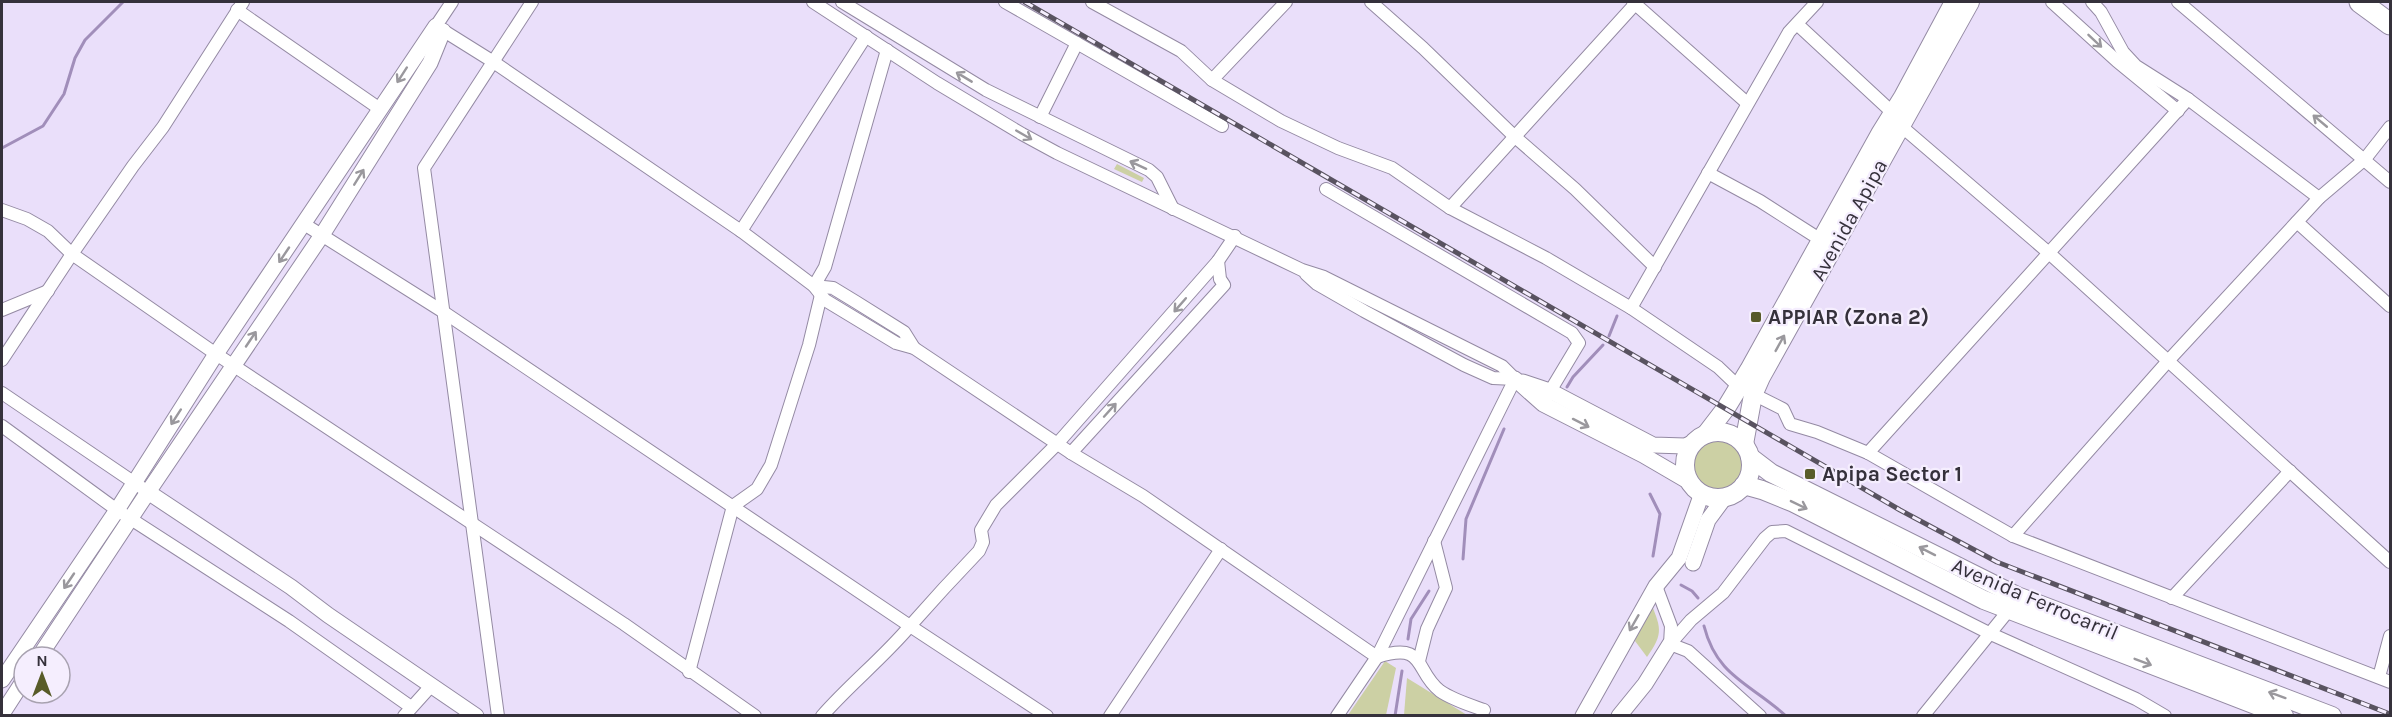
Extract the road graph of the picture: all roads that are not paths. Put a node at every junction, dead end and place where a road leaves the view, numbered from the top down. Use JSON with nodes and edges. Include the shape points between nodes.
{"nodes":[{"id":1,"x":452,"y":2,"type":"edge"},
{"id":2,"x":532,"y":2,"type":"edge"},
{"id":3,"x":813,"y":2,"type":"edge"},
{"id":4,"x":842,"y":2,"type":"edge"},
{"id":5,"x":1005,"y":2,"type":"edge"},
{"id":6,"x":1092,"y":2,"type":"edge"},
{"id":7,"x":1286,"y":2,"type":"edge"},
{"id":8,"x":1371,"y":2,"type":"edge"},
{"id":9,"x":1635,"y":2,"type":"edge"},
{"id":10,"x":1817,"y":2,"type":"edge"},
{"id":11,"x":1943,"y":2,"type":"edge"},
{"id":12,"x":1954,"y":2,"type":"edge"},
{"id":13,"x":1970,"y":2,"type":"edge"},
{"id":14,"x":1980,"y":2,"type":"edge"},
{"id":15,"x":2052,"y":2,"type":"edge"},
{"id":16,"x":2092,"y":2,"type":"edge"},
{"id":17,"x":2178,"y":2,"type":"edge"},
{"id":18,"x":2360,"y":2,"type":"edge"},
{"id":19,"x":240,"y":6,"type":"edge"},
{"id":20,"x":1797,"y":24,"type":"junction"},
{"id":21,"x":2391,"y":24,"type":"edge"},
{"id":22,"x":439,"y":29,"type":"junction"},
{"id":23,"x":866,"y":36,"type":"junction"},
{"id":24,"x":1077,"y":43,"type":"junction"},
{"id":25,"x":887,"y":50,"type":"junction"},
{"id":26,"x":492,"y":61,"type":"junction"},
{"id":27,"x":1212,"y":80,"type":"junction"},
{"id":28,"x":1914,"y":92,"type":"junction"},
{"id":29,"x":2188,"y":99,"type":"junction"},
{"id":30,"x":1747,"y":103,"type":"junction"},
{"id":31,"x":380,"y":109,"type":"junction"},
{"id":32,"x":2178,"y":111,"type":"junction"},
{"id":33,"x":1040,"y":117,"type":"junction"},
{"id":34,"x":1897,"y":119,"type":"junction"},
{"id":35,"x":1222,"y":126,"type":"dead end"},
{"id":36,"x":2391,"y":127,"type":"edge"},
{"id":37,"x":1514,"y":136,"type":"junction"},
{"id":38,"x":2365,"y":159,"type":"junction"},
{"id":39,"x":1708,"y":173,"type":"junction"},
{"id":40,"x":2391,"y":182,"type":"edge"},
{"id":41,"x":1326,"y":189,"type":"dead end"},
{"id":42,"x":2319,"y":198,"type":"junction"},
{"id":43,"x":1450,"y":208,"type":"junction"},
{"id":44,"x":1173,"y":209,"type":"junction"},
{"id":45,"x":2,"y":210,"type":"edge"},
{"id":46,"x":2297,"y":222,"type":"junction"},
{"id":47,"x":304,"y":224,"type":"junction"},
{"id":48,"x":741,"y":231,"type":"junction"},
{"id":49,"x":322,"y":235,"type":"junction"},
{"id":50,"x":1235,"y":236,"type":"junction"},
{"id":51,"x":1821,"y":240,"type":"junction"},
{"id":52,"x":2049,"y":253,"type":"junction"},
{"id":53,"x":72,"y":254,"type":"junction"},
{"id":54,"x":1218,"y":261,"type":"junction"},
{"id":55,"x":1654,"y":267,"type":"junction"},
{"id":56,"x":818,"y":290,"type":"junction"},
{"id":57,"x":48,"y":291,"type":"junction"},
{"id":58,"x":2391,"y":306,"type":"edge"},
{"id":59,"x":1631,"y":308,"type":"junction"},
{"id":60,"x":2,"y":310,"type":"edge"},
{"id":61,"x":442,"y":311,"type":"junction"},
{"id":62,"x":4,"y":351,"type":"edge"},
{"id":63,"x":216,"y":354,"type":"junction"},
{"id":64,"x":2168,"y":361,"type":"junction"},
{"id":65,"x":233,"y":366,"type":"junction"},
{"id":66,"x":1515,"y":379,"type":"junction"},
{"id":67,"x":1746,"y":391,"type":"junction"},
{"id":68,"x":2,"y":393,"type":"edge"},
{"id":69,"x":1546,"y":397,"type":"junction"},
{"id":70,"x":2,"y":426,"type":"edge"},
{"id":71,"x":1700,"y":438,"type":"junction"},
{"id":72,"x":1058,"y":444,"type":"junction"},
{"id":73,"x":1747,"y":451,"type":"junction"},
{"id":74,"x":1071,"y":453,"type":"junction"},
{"id":75,"x":1868,"y":453,"type":"junction"},
{"id":76,"x":2290,"y":471,"type":"junction"},
{"id":77,"x":133,"y":483,"type":"junction"},
{"id":78,"x":1744,"y":485,"type":"junction"},
{"id":79,"x":1697,"y":488,"type":"junction"},
{"id":80,"x":148,"y":492,"type":"junction"},
{"id":81,"x":1725,"y":497,"type":"junction"},
{"id":82,"x":733,"y":506,"type":"junction"},
{"id":83,"x":117,"y":510,"type":"junction"},
{"id":84,"x":131,"y":519,"type":"junction"},
{"id":85,"x":470,"y":523,"type":"junction"},
{"id":86,"x":2013,"y":536,"type":"junction"},
{"id":87,"x":1434,"y":541,"type":"junction"},
{"id":88,"x":1221,"y":549,"type":"junction"},
{"id":89,"x":1686,"y":561,"type":"junction"},
{"id":90,"x":2391,"y":562,"type":"edge"},
{"id":91,"x":1656,"y":586,"type":"junction"},
{"id":92,"x":2172,"y":598,"type":"junction"},
{"id":93,"x":2014,"y":603,"type":"junction"},
{"id":94,"x":910,"y":627,"type":"junction"},
{"id":95,"x":1991,"y":634,"type":"junction"},
{"id":96,"x":2391,"y":636,"type":"edge"},
{"id":97,"x":1670,"y":644,"type":"junction"},
{"id":98,"x":47,"y":645,"type":"edge"},
{"id":99,"x":1377,"y":657,"type":"junction"},
{"id":100,"x":1419,"y":661,"type":"junction"},
{"id":101,"x":689,"y":672,"type":"junction"},
{"id":102,"x":2,"y":680,"type":"edge"},
{"id":103,"x":2385,"y":680,"type":"edge"},
{"id":104,"x":431,"y":686,"type":"junction"},
{"id":105,"x":12,"y":699,"type":"edge"},
{"id":106,"x":1484,"y":710,"type":"dead end"},
{"id":107,"x":408,"y":711,"type":"edge"},
{"id":108,"x":2,"y":714,"type":"edge"},
{"id":109,"x":476,"y":716,"type":"edge"},
{"id":110,"x":498,"y":716,"type":"edge"},
{"id":111,"x":755,"y":716,"type":"edge"},
{"id":112,"x":822,"y":716,"type":"edge"},
{"id":113,"x":1047,"y":716,"type":"edge"},
{"id":114,"x":1110,"y":716,"type":"edge"},
{"id":115,"x":1337,"y":716,"type":"edge"},
{"id":116,"x":1583,"y":716,"type":"edge"},
{"id":117,"x":1619,"y":716,"type":"edge"},
{"id":118,"x":1760,"y":716,"type":"edge"},
{"id":119,"x":1923,"y":716,"type":"edge"},
{"id":120,"x":2165,"y":716,"type":"edge"},
{"id":121,"x":2283,"y":716,"type":"edge"},
{"id":122,"x":2332,"y":716,"type":"edge"}],
"edges":[{"from":1,"to":22,"type":"street"},
{"from":2,"to":26,"type":"street"},
{"from":3,"to":23,"type":"street"},
{"from":33,"to":4,"type":"street","one_way":true,"via":[[986,90]]},
{"from":5,"to":24,"type":"street"},
{"from":6,"to":27,"type":"street","via":[[1180,51]]},
{"from":7,"to":27,"type":"street"},
{"from":8,"to":37,"type":"street"},
{"from":9,"to":30,"type":"street"},
{"from":9,"to":37,"type":"street"},
{"from":10,"to":20,"type":"street"},
{"from":11,"to":28,"type":"main road","via":[[1921,46]]},
{"from":12,"to":28,"type":"main road","name":"Avenida Apipa"},
{"from":13,"to":28,"type":"main road","name":"Avenida Apipa"},
{"from":14,"to":28,"type":"main road","via":[[1931,87]]},
{"from":15,"to":32,"type":"street","one_way":true},
{"from":16,"to":29,"type":"street","via":[[2129,59]]},
{"from":38,"to":17,"type":"street","one_way":true},
{"from":18,"to":21,"type":"highway"},
{"from":19,"to":31,"type":"street"},
{"from":19,"to":53,"type":"street","via":[[163,127]]},
{"from":20,"to":30,"type":"street"},
{"from":20,"to":34,"type":"street"},
{"from":22,"to":26,"type":"street"},
{"from":22,"to":31,"type":"street","one_way":true},
{"from":49,"to":22,"type":"street","one_way":true,"via":[[430,63]]},
{"from":23,"to":25,"type":"street"},
{"from":23,"to":48,"type":"street"},
{"from":24,"to":33,"type":"street"},
{"from":24,"to":35,"type":"street"},
{"from":25,"to":44,"type":"street","one_way":true,"via":[[1022,134]]},
{"from":25,"to":56,"type":"street"},
{"from":26,"to":48,"type":"street"},
{"from":26,"to":61,"type":"street","via":[[424,168]]},
{"from":27,"to":43,"type":"street","via":[[1281,121],[1392,168]]},
{"from":28,"to":34,"type":"main road","name":"Avenida Apipa"},
{"from":29,"to":32,"type":"street"},
{"from":29,"to":42,"type":"street"},
{"from":30,"to":39,"type":"street"},
{"from":31,"to":47,"type":"street"},
{"from":32,"to":52,"type":"street"},
{"from":44,"to":33,"type":"street","one_way":true,"via":[[1157,177],[1149,170]]},
{"from":34,"to":51,"type":"main road","name":"Avenida Apipa"},
{"from":34,"to":52,"type":"street"},
{"from":67,"to":34,"type":"main road","name":"Avenida Apipa","one_way":true},
{"from":36,"to":38,"type":"street"},
{"from":37,"to":43,"type":"street"},
{"from":37,"to":55,"type":"street"},
{"from":38,"to":40,"type":"street"},
{"from":38,"to":42,"type":"street"},
{"from":39,"to":51,"type":"street"},
{"from":39,"to":55,"type":"street"},
{"from":41,"to":69,"type":"street","via":[[1572,333],[1579,343]]},
{"from":42,"to":46,"type":"street"},
{"from":43,"to":59,"type":"street"},
{"from":44,"to":50,"type":"street"},
{"from":45,"to":53,"type":"street","via":[[39,226]]},
{"from":46,"to":58,"type":"street"},
{"from":46,"to":64,"type":"street"},
{"from":47,"to":49,"type":"street"},
{"from":47,"to":63,"type":"street","one_way":true},
{"from":48,"to":56,"type":"street"},
{"from":49,"to":61,"type":"street"},
{"from":65,"to":49,"type":"street","one_way":true},
{"from":50,"to":54,"type":"street"},
{"from":50,"to":66,"type":"street","via":[[1502,366]]},
{"from":51,"to":67,"type":"main road","name":"Avenida Apipa"},
{"from":52,"to":64,"type":"street"},
{"from":52,"to":75,"type":"street"},
{"from":53,"to":57,"type":"street"},
{"from":53,"to":63,"type":"street"},
{"from":54,"to":72,"type":"street","one_way":true},
{"from":74,"to":54,"type":"street","one_way":true,"via":[[1224,285]]},
{"from":55,"to":59,"type":"street"},
{"from":56,"to":72,"type":"street","via":[[833,288],[866,308],[904,333],[914,348]]},
{"from":56,"to":82,"type":"street","via":[[809,345],[771,465],[757,489]]},
{"from":57,"to":60,"type":"street"},
{"from":57,"to":62,"type":"street"},
{"from":59,"to":67,"type":"street","via":[[1718,367]]},
{"from":61,"to":82,"type":"street"},
{"from":61,"to":85,"type":"street"},
{"from":63,"to":65,"type":"street"},
{"from":63,"to":77,"type":"street","one_way":true},
{"from":64,"to":76,"type":"street"},
{"from":64,"to":86,"type":"street"},
{"from":65,"to":80,"type":"street"},
{"from":65,"to":85,"type":"street"},
{"from":66,"to":69,"type":"street"},
{"from":66,"to":87,"type":"street"},
{"from":67,"to":71,"type":"main road","name":"Avenida Apipa"},
{"from":67,"to":73,"type":"main road","name":"Avenida Apipa"},
{"from":67,"to":75,"type":"street","via":[[1783,409],[1790,424]]},
{"from":68,"to":77,"type":"street"},
{"from":69,"to":71,"type":"street","via":[[1653,445],[1685,447]]},
{"from":69,"to":79,"type":"street","one_way":true},
{"from":70,"to":83,"type":"street"},
{"from":71,"to":73,"type":"main road","via":[[1727,433]]},
{"from":71,"to":79,"type":"main road","via":[[1685,462],[1687,476]]},
{"from":72,"to":74,"type":"street"},
{"from":72,"to":94,"type":"street","via":[[996,505],[981,530],[983,542],[979,551]]},
{"from":73,"to":78,"type":"main road","via":[[1751,472]]},
{"from":93,"to":73,"type":"main road","name":"Avenida Ferrocarril","one_way":true,"via":[[1771,472]]},
{"from":74,"to":88,"type":"street"},
{"from":75,"to":86,"type":"street"},
{"from":76,"to":90,"type":"street"},
{"from":76,"to":92,"type":"street"},
{"from":77,"to":80,"type":"street"},
{"from":77,"to":83,"type":"street"},
{"from":78,"to":81,"type":"main road"},
{"from":78,"to":93,"type":"main road","name":"Avenida Ferrocarril","one_way":true,"via":[[1794,503],[1984,600]]},
{"from":79,"to":81,"type":"main road","via":[[1709,496]]},
{"from":79,"to":89,"type":"street"},
{"from":80,"to":84,"type":"street"},
{"from":80,"to":104,"type":"street"},
{"from":81,"to":89,"type":"street"},
{"from":82,"to":94,"type":"street"},
{"from":82,"to":101,"type":"street"},
{"from":83,"to":84,"type":"street"},
{"from":83,"to":102,"type":"street","one_way":true},
{"from":84,"to":98,"type":"street"},
{"from":84,"to":107,"type":"street","via":[[289,621]]},
{"from":85,"to":101,"type":"street","via":[[624,624]]},
{"from":85,"to":110,"type":"street"},
{"from":86,"to":92,"type":"street"},
{"from":87,"to":99,"type":"street"},
{"from":87,"to":100,"type":"street","via":[[1446,588],[1427,629]]},
{"from":88,"to":99,"type":"street"},
{"from":88,"to":114,"type":"street"},
{"from":89,"to":91,"type":"street"},
{"from":91,"to":97,"type":"street","via":[[1671,627]]},
{"from":91,"to":116,"type":"street","one_way":true},
{"from":92,"to":103,"type":"street"},
{"from":93,"to":95,"type":"street"},
{"from":93,"to":121,"type":"main road","name":"Avenida Ferrocarril","one_way":true},
{"from":122,"to":93,"type":"main road","name":"Avenida Ferrocarril","one_way":true},
{"from":94,"to":112,"type":"street"},
{"from":94,"to":113,"type":"street"},
{"from":95,"to":97,"type":"street","via":[[1786,531],[1772,532],[1765,538],[1723,593]]},
{"from":95,"to":119,"type":"street"},
{"from":95,"to":120,"type":"street"},
{"from":96,"to":103,"type":"street"},
{"from":97,"to":117,"type":"street"},
{"from":97,"to":118,"type":"street","via":[[1688,651]]},
{"from":99,"to":100,"type":"street","via":[[1401,652]]},
{"from":99,"to":115,"type":"street"},
{"from":100,"to":106,"type":"street","via":[[1441,691]]},
{"from":101,"to":111,"type":"street"},
{"from":104,"to":107,"type":"street"},
{"from":104,"to":109,"type":"street"},
{"from":105,"to":108,"type":"street"}]}
